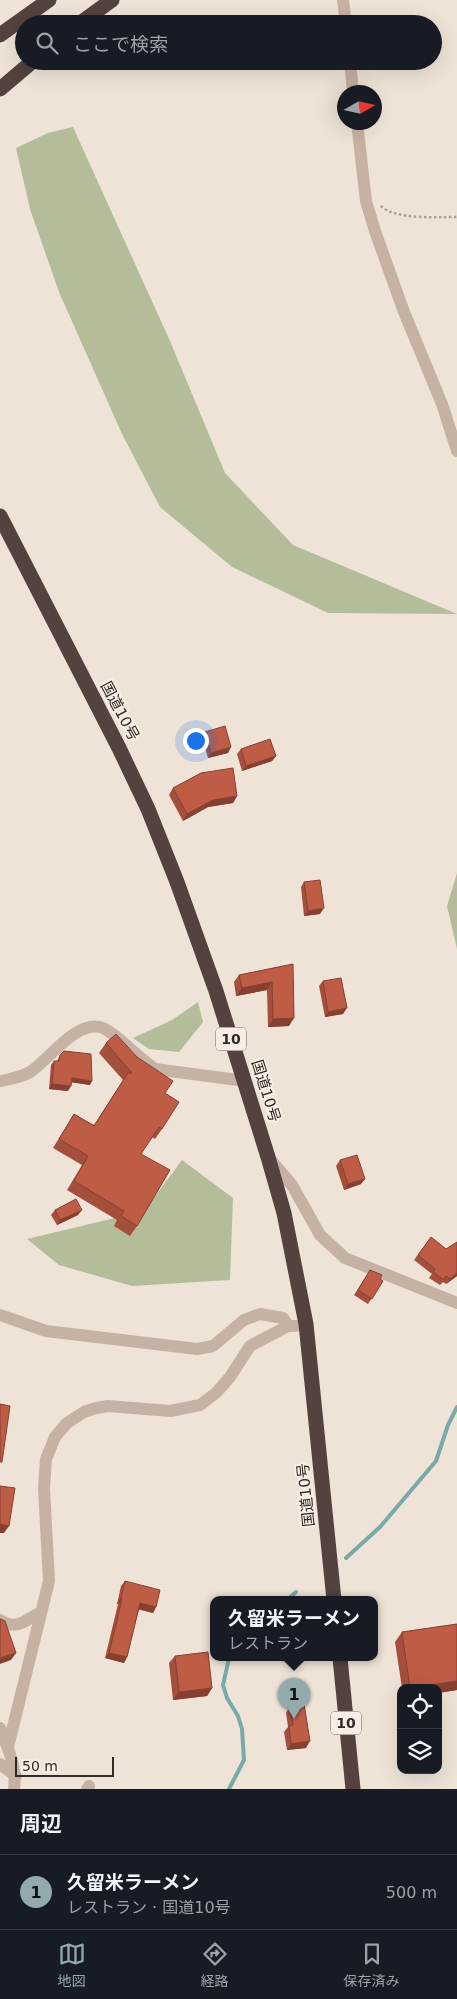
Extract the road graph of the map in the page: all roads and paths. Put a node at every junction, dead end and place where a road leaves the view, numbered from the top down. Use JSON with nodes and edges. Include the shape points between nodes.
{"nodes":[{"id":1,"x":49,"y":0,"type":"edge"},
{"id":2,"x":112,"y":0,"type":"edge"},
{"id":3,"x":343,"y":0,"type":"edge"},
{"id":4,"x":28,"y":15,"type":"edge"},
{"id":5,"x":91,"y":15,"type":"edge"},
{"id":6,"x":345,"y":15,"type":"edge"},
{"id":7,"x":15,"y":24,"type":"edge"},
{"id":8,"x":0,"y":35,"type":"edge"},
{"id":9,"x":22,"y":70,"type":"edge"},
{"id":10,"x":351,"y":70,"type":"edge"},
{"id":11,"x":353,"y":85,"type":"edge"},
{"id":12,"x":0,"y":89,"type":"edge"},
{"id":13,"x":358,"y":130,"type":"edge"},
{"id":14,"x":364,"y":188,"type":"junction"},
{"id":15,"x":457,"y":217,"type":"edge"},
{"id":16,"x":457,"y":451,"type":"edge"},
{"id":17,"x":2,"y":524,"type":"edge"},
{"id":18,"x":0,"y":1081,"type":"edge"},
{"id":19,"x":245,"y":1081,"type":"junction"},
{"id":20,"x":268,"y":1157,"type":"junction"},
{"id":21,"x":457,"y":1303,"type":"edge"},
{"id":22,"x":0,"y":1315,"type":"edge"},
{"id":23,"x":306,"y":1324,"type":"junction"},
{"id":24,"x":288,"y":1326,"type":"junction"},
{"id":25,"x":334,"y":1596,"type":"edge"},
{"id":26,"x":41,"y":1612,"type":"junction"},
{"id":27,"x":0,"y":1620,"type":"edge"},
{"id":28,"x":340,"y":1661,"type":"edge"},
{"id":29,"x":0,"y":1728,"type":"edge"},
{"id":30,"x":8,"y":1747,"type":"junction"},
{"id":31,"x":0,"y":1764,"type":"edge"},
{"id":32,"x":16,"y":1776,"type":"junction"},
{"id":33,"x":14,"y":1789,"type":"edge"},
{"id":34,"x":353,"y":1789,"type":"edge"}],
"edges":[{"from":1,"to":4,"type":"highway"},
{"from":2,"to":5,"type":"highway"},
{"from":3,"to":6,"type":"street"},
{"from":7,"to":8,"type":"highway"},
{"from":9,"to":12,"type":"highway"},
{"from":10,"to":11,"type":"street"},
{"from":13,"to":14,"type":"street"},
{"from":14,"to":15,"type":"path","via":[[384,210],[422,218]]},
{"from":14,"to":16,"type":"street","via":[[374,231],[442,404]]},
{"from":17,"to":19,"type":"highway","name":"国道10号","number":"10","via":[[120,748],[148,809],[213,982]]},
{"from":18,"to":19,"type":"street","via":[[30,1072],[70,1036],[99,1027],[156,1069]]},
{"from":19,"to":20,"type":"highway","name":"国道10号","number":"10"},
{"from":20,"to":21,"type":"street","via":[[292,1185],[320,1235],[345,1258]]},
{"from":20,"to":23,"type":"highway","name":"国道10号","number":"10","via":[[288,1231]]},
{"from":22,"to":24,"type":"street","via":[[46,1330],[197,1349],[213,1346],[244,1320],[260,1314],[283,1318]]},
{"from":23,"to":24,"type":"street"},
{"from":23,"to":25,"type":"highway","name":"国道10号","number":"10"},
{"from":24,"to":26,"type":"street","via":[[250,1346],[230,1377],[200,1405],[170,1411],[96,1408],[67,1424],[55,1437],[46,1458],[44,1488],[49,1581]]},
{"from":26,"to":27,"type":"street","via":[[14,1626]]},
{"from":26,"to":30,"type":"street"},
{"from":28,"to":34,"type":"highway","number":"10"},
{"from":29,"to":30,"type":"street"},
{"from":30,"to":32,"type":"street"},
{"from":31,"to":32,"type":"street"},
{"from":32,"to":33,"type":"street"}]}
